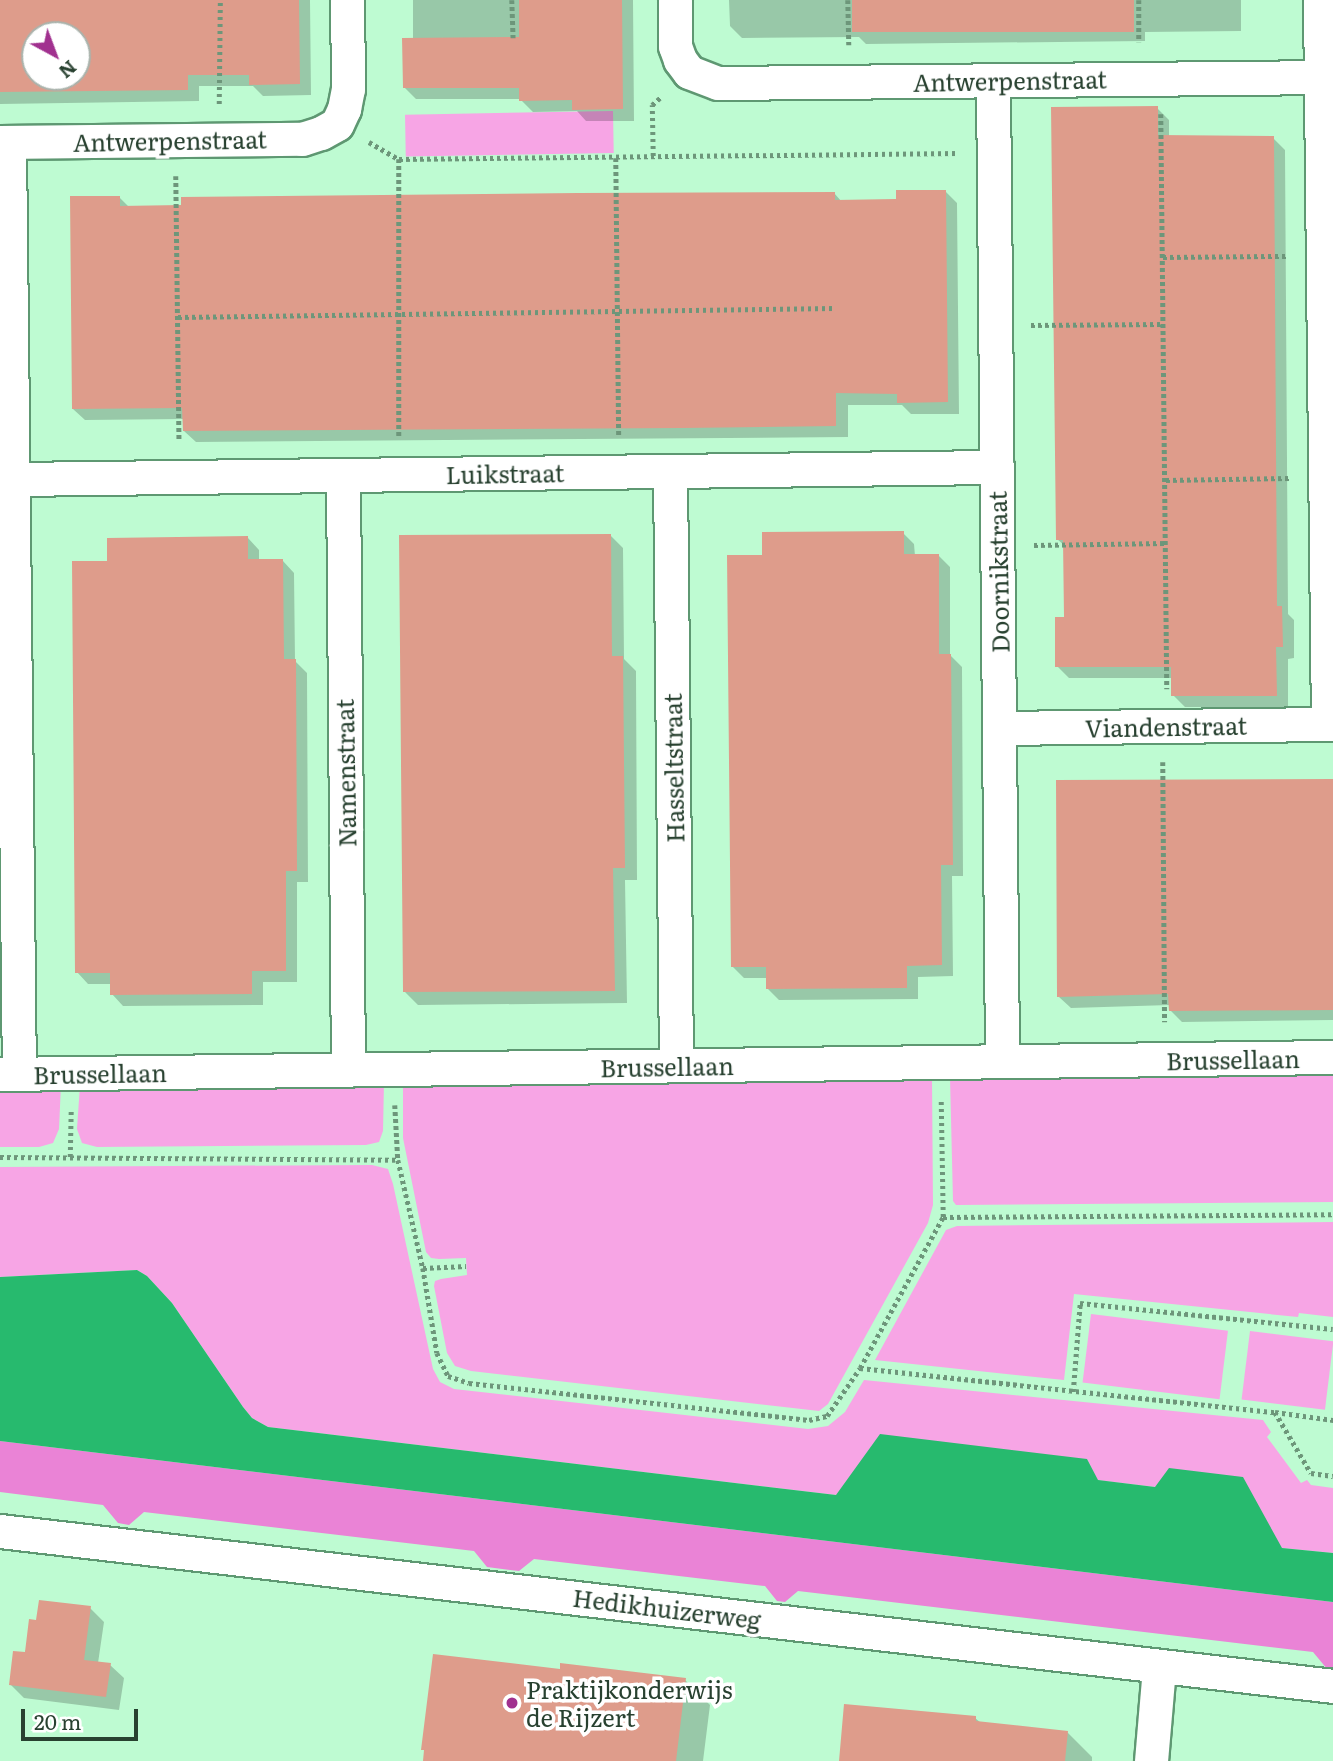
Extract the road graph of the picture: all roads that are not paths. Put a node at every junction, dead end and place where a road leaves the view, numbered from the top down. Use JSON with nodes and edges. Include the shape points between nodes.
{"nodes":[{"id":1,"x":347,"y":0,"type":"edge"},
{"id":2,"x":675,"y":0,"type":"edge"},
{"id":3,"x":1320,"y":0,"type":"edge"},
{"id":4,"x":1327,"y":77,"type":"edge"},
{"id":5,"x":993,"y":82,"type":"junction"},
{"id":6,"x":5,"y":142,"type":"edge"},
{"id":7,"x":997,"y":467,"type":"junction"},
{"id":8,"x":670,"y":471,"type":"junction"},
{"id":9,"x":343,"y":476,"type":"junction"},
{"id":10,"x":13,"y":480,"type":"junction"},
{"id":11,"x":1330,"y":724,"type":"edge"},
{"id":12,"x":999,"y":728,"type":"junction"},
{"id":13,"x":1333,"y":1057,"type":"edge"},
{"id":14,"x":1002,"y":1061,"type":"junction"},
{"id":15,"x":676,"y":1066,"type":"junction"},
{"id":16,"x":348,"y":1070,"type":"junction"},
{"id":17,"x":9,"y":1074,"type":"edge"},
{"id":18,"x":0,"y":1531,"type":"edge"},
{"id":19,"x":1158,"y":1668,"type":"junction"},
{"id":20,"x":1333,"y":1686,"type":"edge"},
{"id":21,"x":1151,"y":1761,"type":"edge"}],
"edges":[{"from":1,"to":6,"type":"street","name":"Antwerpenstraat","via":[[348,89],[337,124],[302,139]]},
{"from":2,"to":5,"type":"street","name":"Antwerpenstraat","via":[[680,61],[690,72],[718,83]]},
{"from":3,"to":4,"type":"street"},
{"from":4,"to":5,"type":"street","name":"Antwerpenstraat"},
{"from":4,"to":11,"type":"street","via":[[1323,256]]},
{"from":5,"to":7,"type":"street","name":"Doornikstraat"},
{"from":6,"to":10,"type":"street"},
{"from":7,"to":8,"type":"street","name":"Luikstraat"},
{"from":7,"to":12,"type":"street","name":"Doornikstraat"},
{"from":8,"to":9,"type":"street","name":"Luikstraat"},
{"from":8,"to":15,"type":"street","name":"Hasseltstraat"},
{"from":9,"to":10,"type":"street","name":"Luikstraat"},
{"from":9,"to":16,"type":"street","name":"Namenstraat"},
{"from":10,"to":17,"type":"street"},
{"from":11,"to":12,"type":"street","name":"Viandenstraat"},
{"from":12,"to":14,"type":"street","name":"Doornikstraat"},
{"from":13,"to":14,"type":"street","name":"Brussellaan"},
{"from":14,"to":15,"type":"street","name":"Brussellaan"},
{"from":15,"to":16,"type":"street","name":"Brussellaan"},
{"from":16,"to":17,"type":"street","name":"Brussellaan"},
{"from":18,"to":19,"type":"street","name":"Hedikhuizerweg"},
{"from":19,"to":20,"type":"street","name":"Hedikhuizerweg"},
{"from":19,"to":21,"type":"street"}]}
